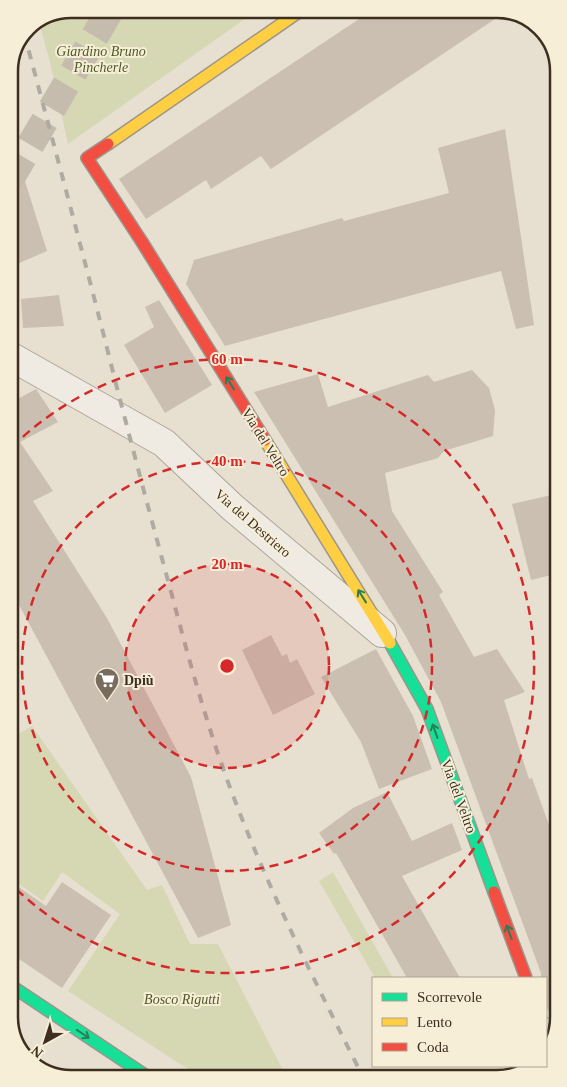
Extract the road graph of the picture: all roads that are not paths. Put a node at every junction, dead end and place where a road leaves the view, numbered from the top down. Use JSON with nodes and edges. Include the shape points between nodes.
{"nodes":[{"id":1,"x":289,"y":18,"type":"edge"},
{"id":2,"x":18,"y":361,"type":"edge"},
{"id":3,"x":387,"y":637,"type":"junction"},
{"id":4,"x":526,"y":977,"type":"edge"},
{"id":5,"x":18,"y":990,"type":"edge"},
{"id":6,"x":136,"y":1069,"type":"edge"}],
"edges":[{"from":3,"to":1,"type":"street","name":"Via del Veltro","one_way":true,"via":[[142,242],[86,158]]},
{"from":2,"to":3,"type":"street","name":"Via del Destriero","via":[[164,443],[232,507]]},
{"from":4,"to":3,"type":"street","name":"Via del Veltro","one_way":true,"via":[[427,709]]},
{"from":5,"to":6,"type":"street","one_way":true}]}
